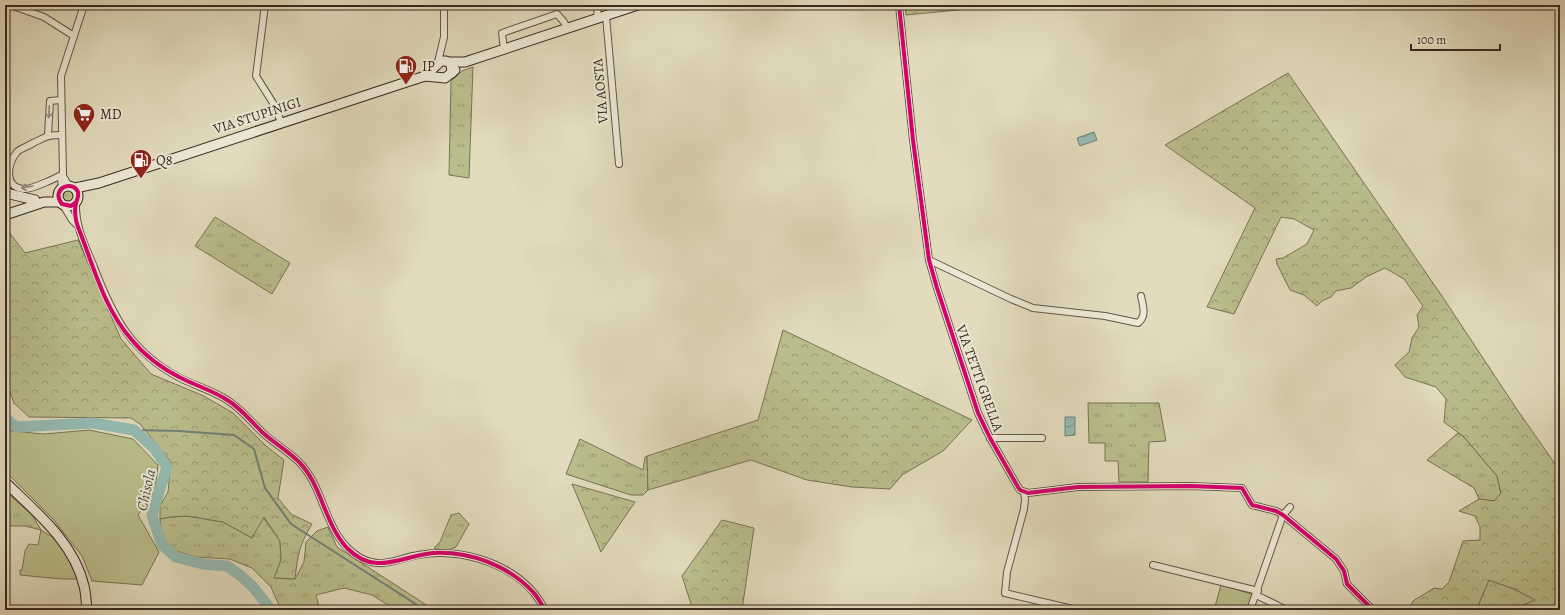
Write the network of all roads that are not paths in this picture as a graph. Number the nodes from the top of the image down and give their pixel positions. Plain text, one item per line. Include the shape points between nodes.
1 (10, 5) edge
2 (84, 5) edge
3 (265, 5) edge
4 (444, 5) edge
5 (598, 5) edge
6 (638, 5) edge
7 (898, 5) edge
8 (601, 17) junction
9 (567, 28) junction
10 (74, 36) junction
11 (504, 49) junction
12 (465, 62) junction
13 (442, 63) junction
14 (452, 73) junction
15 (425, 76) junction
16 (439, 77) junction
17 (61, 100) junction
18 (281, 122) junction
19 (48, 135) junction
20 (62, 135) junction
21 (619, 164) dead end
22 (63, 175) junction
23 (98, 183) junction
24 (66, 188) junction
25 (5, 191) edge
26 (35, 200) junction
27 (77, 201) junction
28 (62, 203) junction
29 (5, 210) edge
30 (5, 215) edge
31 (77, 225) junction
32 (929, 260) junction
33 (1141, 296) dead end
34 (990, 438) junction
35 (1042, 438) dead end
36 (5, 482) edge
37 (1024, 492) junction
38 (1290, 507) dead end
39 (1283, 515) junction
40 (1153, 565) dead end
41 (1257, 593) junction
42 (87, 610) edge
43 (545, 610) edge
44 (1077, 610) edge
45 (1250, 610) edge
46 (1287, 610) edge
47 (1373, 610) edge

1 - 10 street via 44,17
2 - 10 street
3 - 18 street via 256,76 273,103
4 - 13 street
5 - 8 street, VIA AOSTA
6 - 8 street
7 - 32 street, VIA TETTI GRELLA
8 - 9 street
8 - 21 street, VIA AOSTA
9 - 11 street
9 - 11 street via 557,14 502,33
10 - 17 street via 61,76
11 - 12 street
12 - 13 street
12 - 14 street
13 - 14 street via 452,67
13 - 15 street, VIA STUPINIGI
13 - 16 street via 435,73
14 - 16 street via 448,77
15 - 16 street, VIA STUPINIGI
15 - 18 street, VIA STUPINIGI
17 -> 19 street via 50,101
17 - 20 street
18 - 23 street, VIA STUPINIGI
19 - 20 street
22 -> 19 street via 25,189 18,188 10,180 9,169 18,151
20 - 22 street
22 - 24 street
23 - 24 street, VIA STUPINIGI
23 - 27 street, VIA STUPINIGI via 83,193
24 - 26 street, VIA STUPINIGI
24 - 27 street via 78,193
24 - 28 street via 58,198
25 - 26 street
26 - 29 street, VIA STUPINIGI
27 - 28 street via 71,206
27 - 31 street
28 - 30 street via 44,202
28 - 31 street
31 - 43 street via 104,295 118,323 132,341 154,362 237,407 261,431 299,462 309,475 340,539 349,550 372,563 386,564 435,553 474,557 489,562 520,580 534,593
32 - 33 street via 1033,308 1105,316 1138,323 1144,314
32 - 34 street, VIA TETTI GRELLA via 975,406
34 - 35 street
34 - 37 street, VIA TETTI GRELLA via 1018,487
36 - 42 street via 60,537 74,560 84,585
37 - 39 street via 1078,487 1238,488 1244,490 1252,505
37 - 44 street via 1024,509 1007,572 1005,593
38 - 39 street
39 - 41 street
39 - 47 street via 1336,559 1344,571 1347,584
40 - 41 street
41 - 45 street
41 - 46 street

